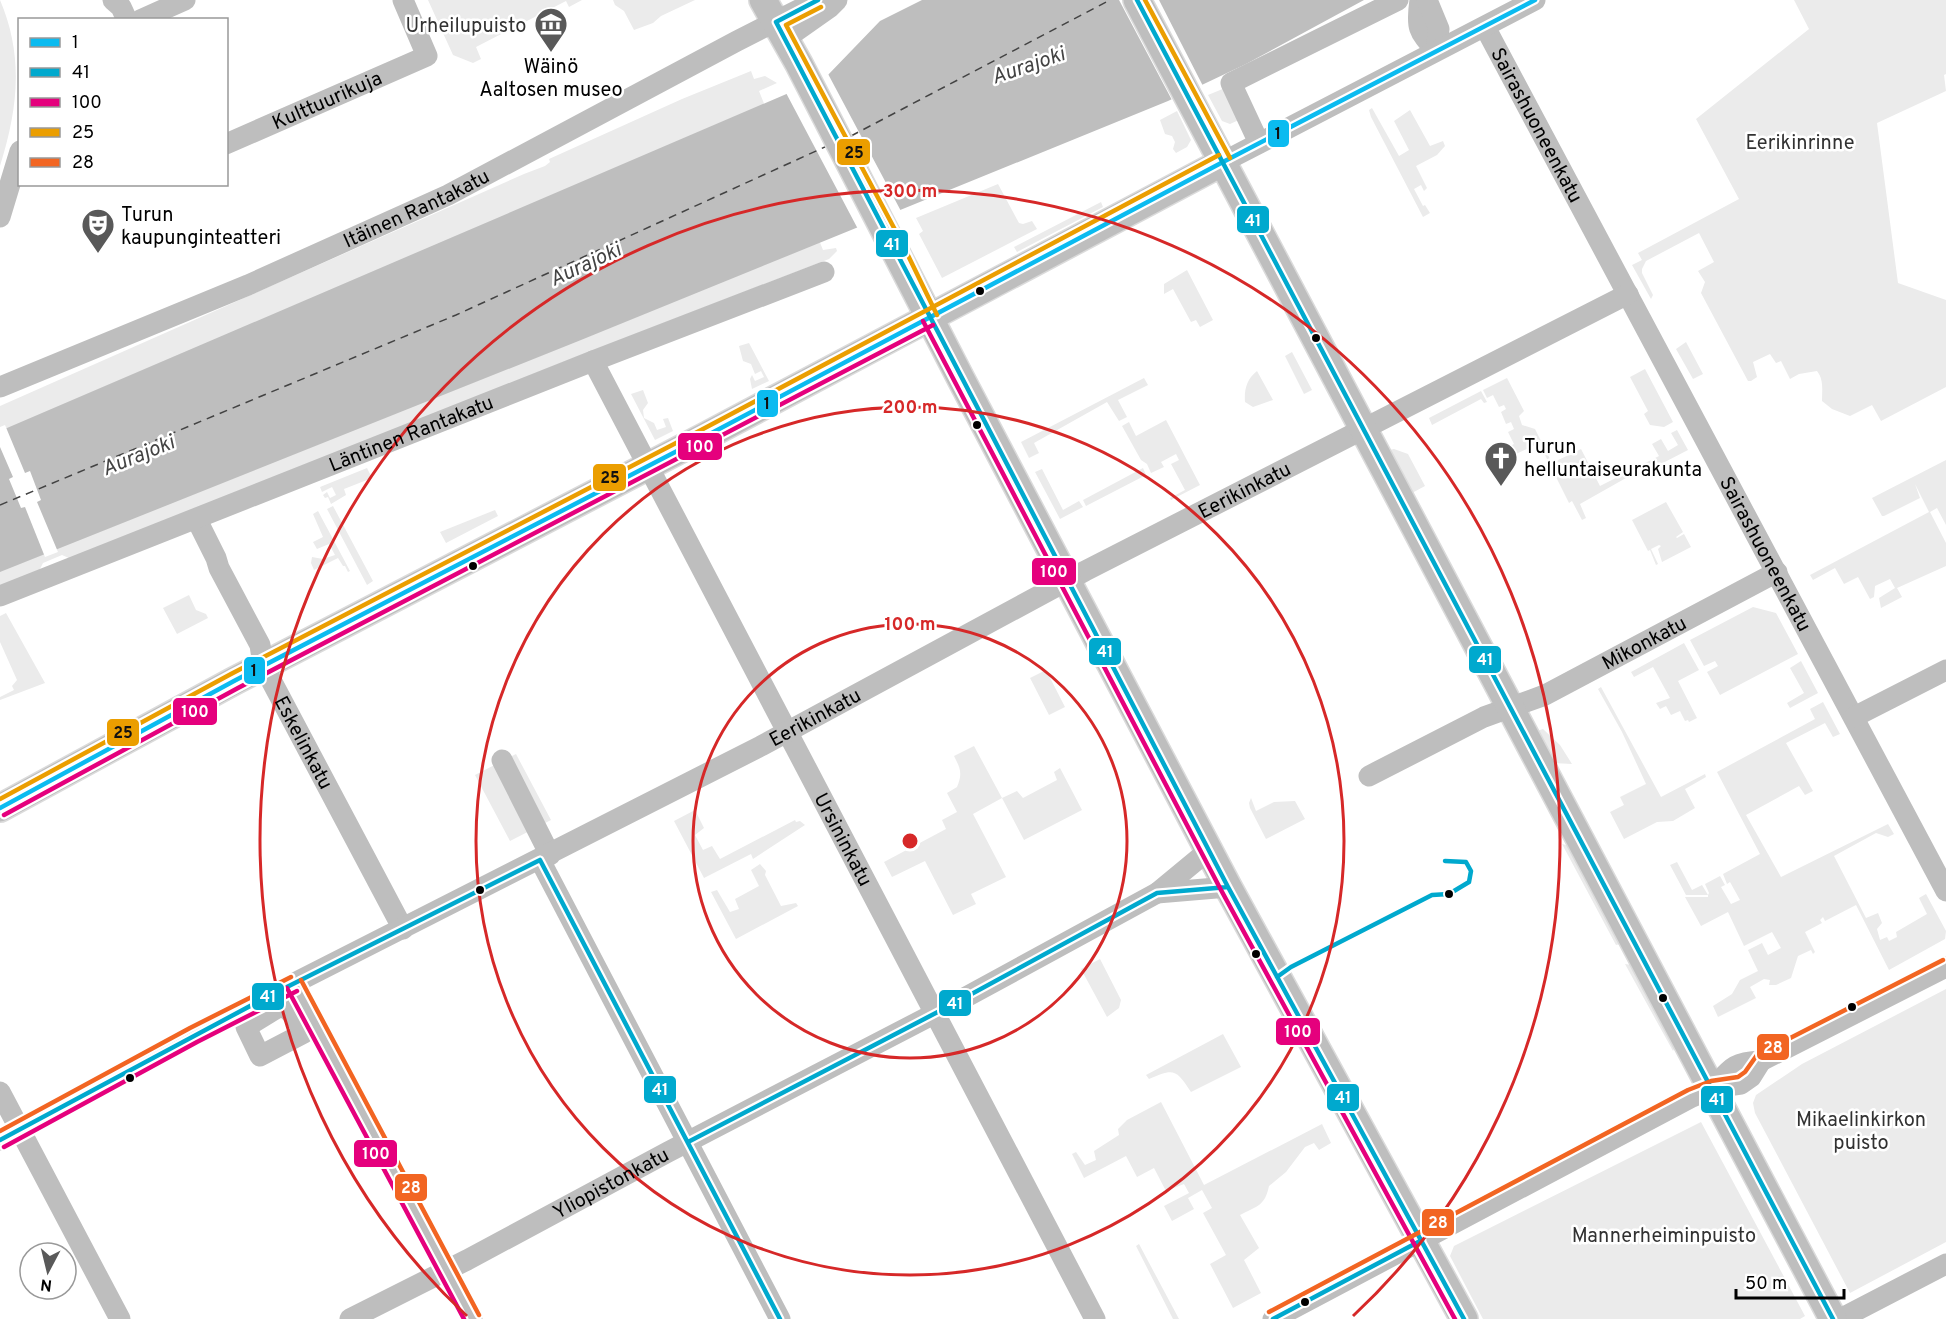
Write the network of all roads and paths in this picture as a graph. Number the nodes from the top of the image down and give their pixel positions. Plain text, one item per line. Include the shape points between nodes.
1 (113, 0) edge
2 (185, 0) edge
3 (403, 0) edge
4 (818, 0) edge
5 (837, 0) edge
6 (1137, 0) edge
7 (1398, 0) edge
8 (1420, 0) edge
9 (1427, 0) edge
10 (1535, 0) edge
11 (126, 18) edge
12 (144, 18) edge
13 (774, 20) edge
14 (1485, 27) junction
15 (1436, 50) junction
16 (228, 143) edge
17 (1259, 143) junction
18 (18, 158) edge
19 (1222, 162) junction
20 (0, 217) edge
21 (824, 272) dead end
22 (1628, 294) junction
23 (930, 318) junction
24 (593, 361) junction
25 (0, 387) edge
26 (1364, 429) junction
27 (647, 466) junction
28 (197, 519) junction
29 (1777, 572) junction
30 (1067, 581) junction
31 (0, 596) edge
32 (263, 665) junction
33 (1946, 670) edge
34 (1510, 708) junction
35 (1854, 717) junction
36 (787, 732) junction
37 (502, 760) dead end
38 (1369, 776) dead end
39 (0, 808) edge
40 (1209, 850) junction
41 (545, 857) junction
42 (1228, 887) junction
43 (1946, 891) edge
44 (1157, 893) junction
45 (403, 929) junction
46 (1946, 967) edge
47 (294, 984) junction
48 (934, 1013) junction
49 (1713, 1088) junction
50 (0, 1092) edge
51 (20, 1130) junction
52 (0, 1140) edge
53 (688, 1142) junction
54 (1422, 1240) junction
55 (1946, 1264) edge
56 (446, 1270) junction
57 (120, 1319) edge
58 (350, 1319) edge
59 (472, 1319) edge
60 (780, 1319) edge
61 (1095, 1319) edge
62 (1273, 1319) edge
63 (1464, 1319) edge
64 (1833, 1319) edge
65 (1840, 1319) edge

1 - 11 street
2 - 12 street
3 - 16 street, Kulttuurikuja via 427,56
4 - 13 street, Itäinen Rantakatu
5 - 13 street, Itäinen Rantakatu via 829,8
6 - 19 main road
7 - 17 street via 1231,82
8 - 15 street via 1420,34
9 - 15 street via 1439,29
10 - 14 street
13 - 23 main road
13 - 25 street, Itäinen Rantakatu via 447,195 248,285
14 - 15 street
14 - 22 street, Sairashuoneenkatu
15 - 17 street
17 - 19 street
18 - 20 street
19 - 23 main road
19 - 26 main road
21 - 24 street, Läntinen Rantakatu
22 - 26 street, Eerikinkatu
22 - 29 street, Sairashuoneenkatu
23 - 27 main road
23 - 30 main road
24 - 27 street, Ursininkatu
24 - 28 street, Läntinen Rantakatu
26 - 30 street, Eerikinkatu
26 - 34 main road
27 - 32 main road
27 - 36 street, Ursininkatu
28 - 31 street, Läntinen Rantakatu
28 - 32 street, Eskelinkatu via 260,645
29 - 34 street, Mikonkatu via 1545,695
29 - 35 street, Sairashuoneenkatu
30 - 36 street, Eerikinkatu
30 - 40 main road
32 - 39 main road
32 - 45 street, Eskelinkatu
33 - 35 street
34 - 38 street, Mikonkatu via 1484,717
34 - 49 main road
35 - 43 street, Sairashuoneenkatu
36 - 41 street, Eerikinkatu
36 - 48 street, Ursininkatu
37 - 41 street
40 - 42 main road
40 - 44 street, Yliopistonkatu
41 - 45 street, Eerikinkatu
41 - 53 street
42 - 44 street, Yliopistonkatu
42 - 54 main road
44 - 48 street, Yliopistonkatu
45 - 47 street, Eerikinkatu
46 - 49 street via 1761,1061 1732,1067
47 - 51 street, Eerikinkatu
47 - 56 street
48 - 53 street, Yliopistonkatu
48 - 61 street, Ursininkatu
49 - 54 street
49 - 64 main road
50 - 51 street
51 - 52 street, Eerikinkatu
51 - 57 street
53 - 56 street, Yliopistonkatu
53 - 60 street
54 - 62 street
54 - 63 main road
55 - 65 street
56 - 58 street, Yliopistonkatu
56 - 59 street

